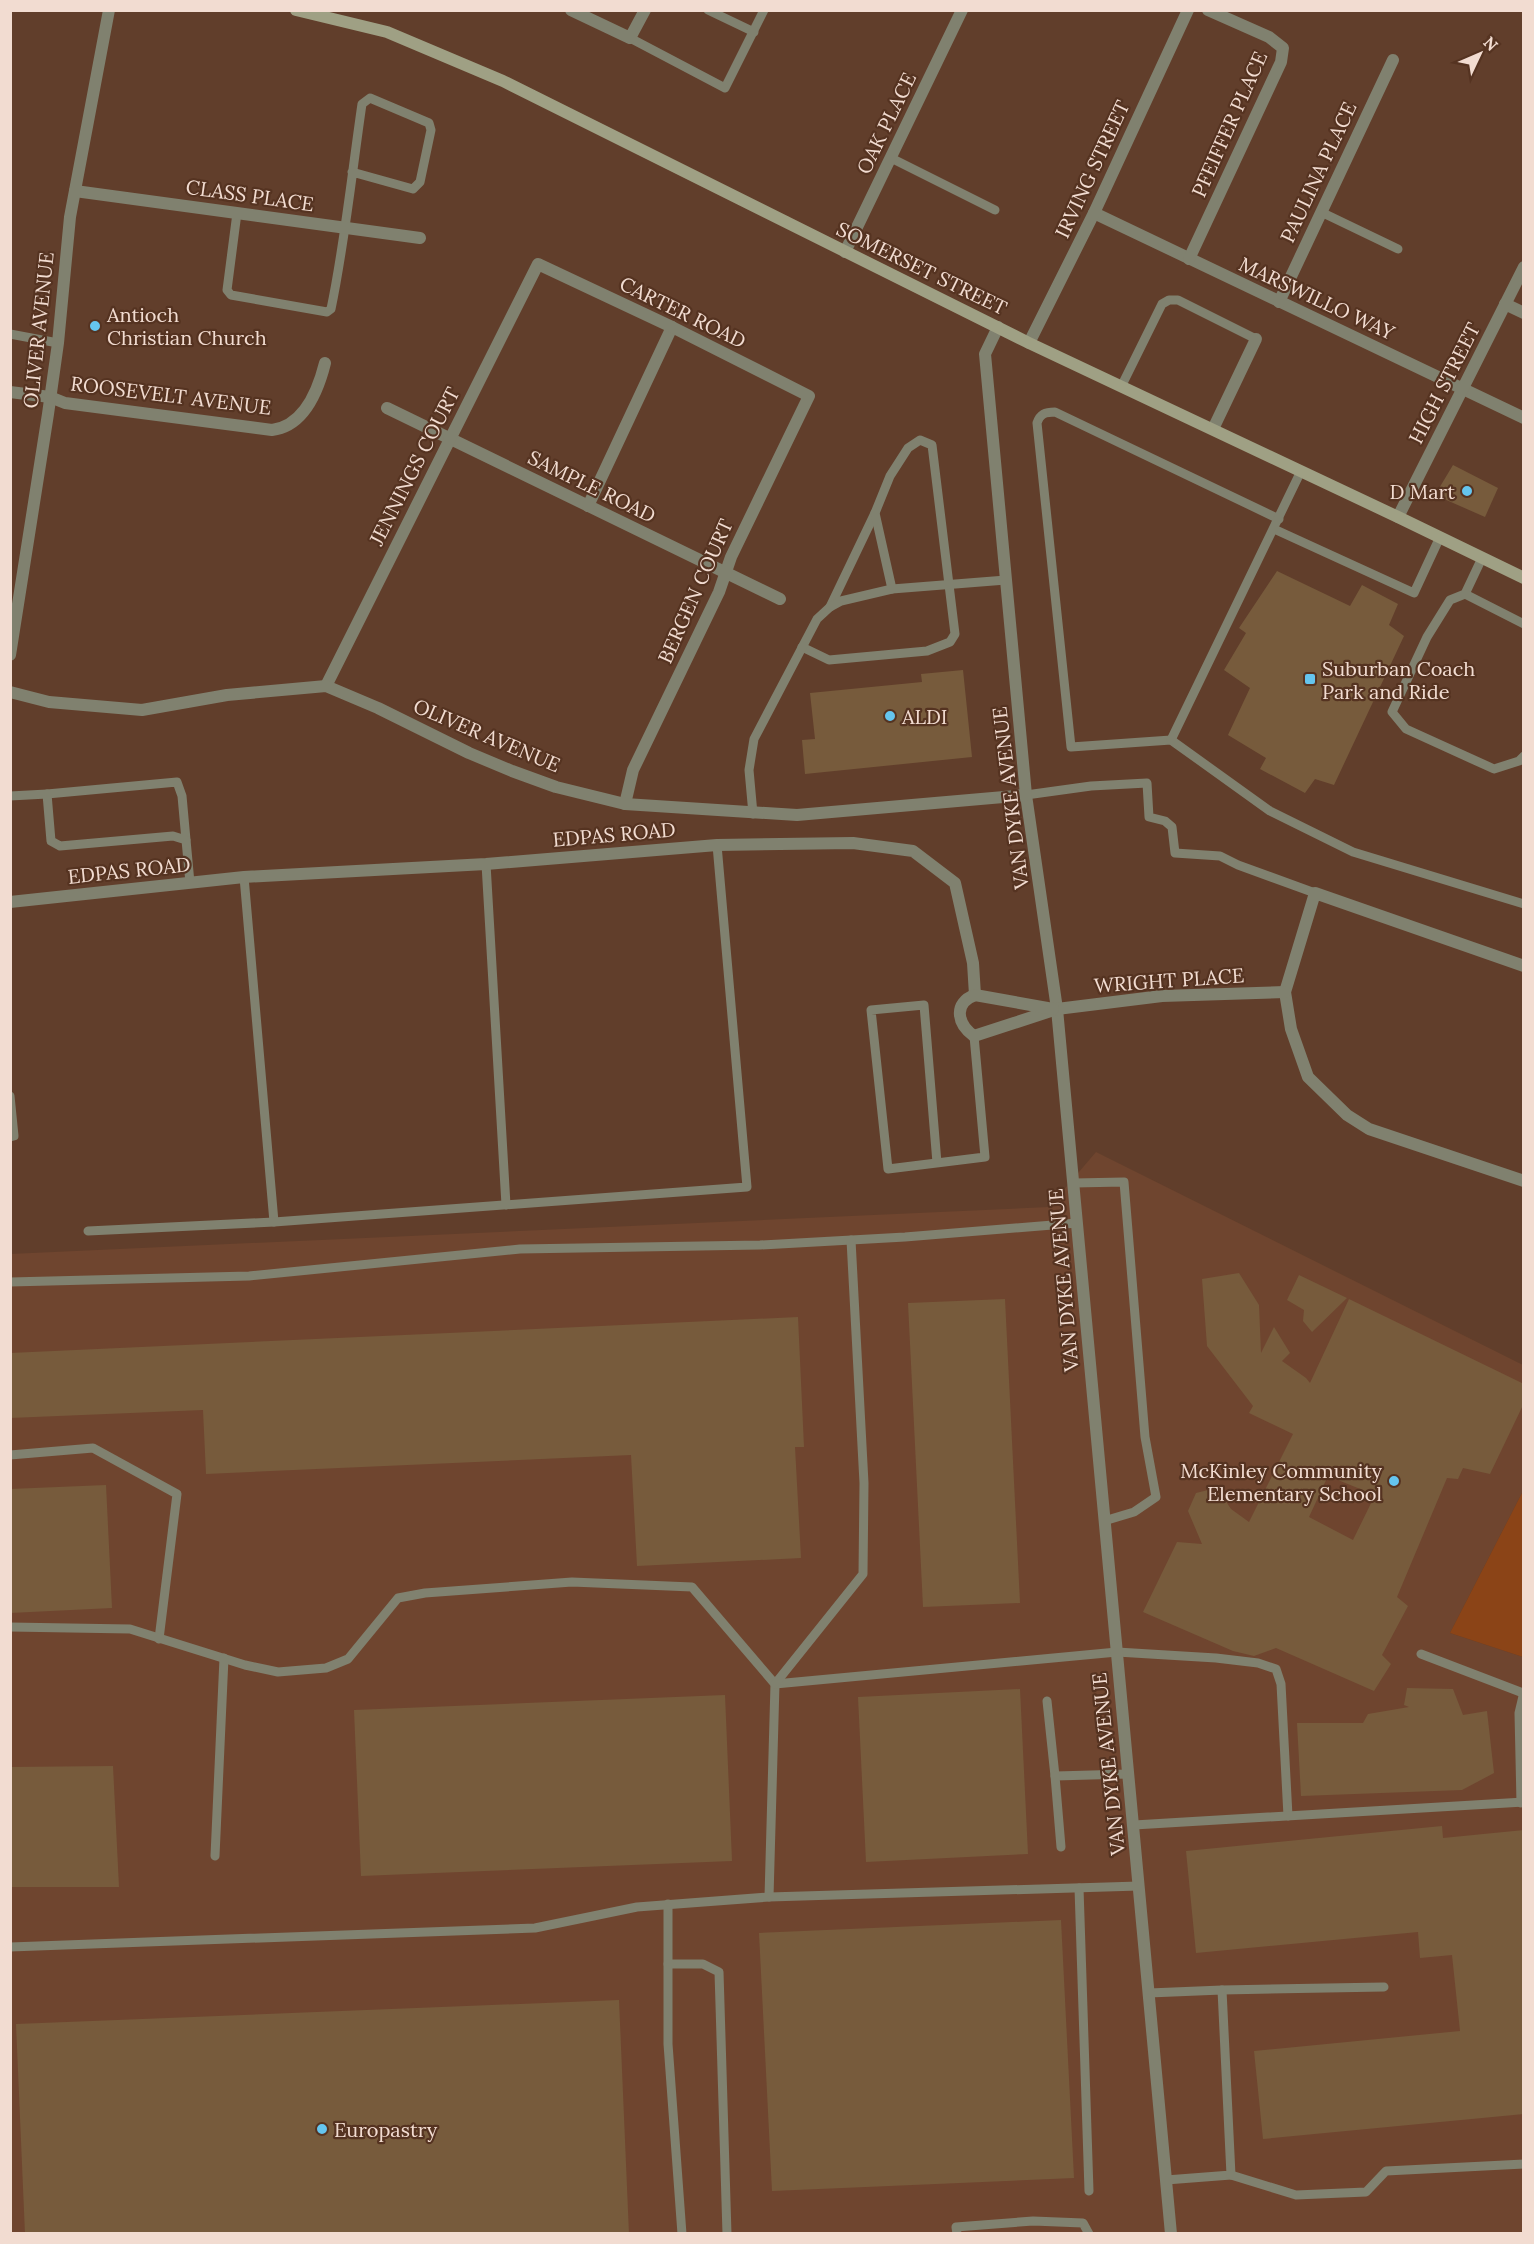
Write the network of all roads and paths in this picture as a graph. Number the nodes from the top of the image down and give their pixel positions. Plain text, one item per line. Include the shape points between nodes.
1 (109, 10) edge
2 (296, 10) edge
3 (571, 10) edge
4 (645, 10) edge
5 (708, 10) edge
6 (764, 10) edge
7 (963, 10) edge
8 (1188, 10) edge
9 (1208, 10) edge
10 (336, 14) edge
11 (754, 32) junction
12 (630, 38) junction
13 (1393, 60) dead end
14 (891, 158) junction
15 (352, 172) junction
16 (75, 191) junction
17 (995, 210) dead end
18 (1321, 212) junction
19 (237, 213) junction
20 (1094, 213) junction
21 (343, 228) junction
22 (420, 238) dead end
23 (1398, 249) dead end
24 (845, 252) junction
25 (1189, 259) junction
26 (538, 264) joint
27 (1524, 267) edge
28 (1279, 302) junction
29 (1505, 304) junction
30 (1524, 313) edge
31 (672, 327) junction
32 (998, 327) junction
33 (10, 334) edge
34 (1256, 339) joint
35 (58, 342) junction
36 (1029, 343) junction
37 (325, 363) dead end
38 (1121, 387) junction
39 (1463, 389) junction
40 (10, 392) edge
41 (809, 396) joint
42 (50, 397) junction
43 (387, 408) dead end
44 (1524, 418) edge
45 (1213, 429) junction
46 (449, 438) junction
47 (1301, 471) junction
48 (588, 506) junction
49 (875, 513) junction
50 (1398, 517) junction
51 (1279, 519) junction
52 (1274, 529) junction
53 (1440, 537) junction
54 (1482, 558) junction
55 (725, 573) junction
56 (1524, 578) edge
57 (1006, 580) junction
58 (949, 586) junction
59 (892, 589) junction
60 (1465, 594) junction
61 (780, 599) dead end
62 (830, 607) junction
63 (1524, 624) edge
64 (802, 647) junction
65 (10, 656) edge
66 (326, 686) junction
67 (10, 692) edge
68 (1171, 740) junction
69 (1524, 756) edge
70 (46, 794) junction
71 (1026, 795) junction
72 (10, 796) edge
73 (625, 804) junction
74 (753, 814) junction
75 (186, 840) junction
76 (717, 845) junction
77 (486, 864) junction
78 (244, 877) junction
79 (190, 883) junction
80 (1315, 893) junction
81 (10, 902) edge
82 (1524, 904) edge
83 (1524, 966) edge
84 (1285, 992) junction
85 (975, 995) junction
86 (1057, 1009) junction
87 (974, 1036) junction
88 (10, 1096) edge
89 (10, 1137) edge
90 (937, 1162) junction
91 (1524, 1180) edge
92 (1074, 1183) junction
93 (506, 1205) junction
94 (274, 1222) junction
95 (1077, 1223) junction
96 (88, 1231) dead end
97 (851, 1240) junction
98 (10, 1282) edge
99 (10, 1455) edge
100 (1104, 1521) junction
101 (10, 1627) edge
102 (159, 1639) junction
103 (1117, 1653) junction
104 (1421, 1654) dead end
105 (224, 1658) junction
106 (775, 1684) junction
107 (1523, 1693) edge
108 (1047, 1701) dead end
109 (1128, 1774) junction
110 (1054, 1776) junction
111 (1522, 1803) edge
112 (1288, 1816) junction
113 (1134, 1825) junction
114 (1060, 1847) dead end
115 (215, 1856) dead end
116 (1140, 1886) junction
117 (1079, 1888) junction
118 (769, 1897) junction
119 (668, 1904) junction
120 (10, 1947) edge
121 (668, 1964) junction
122 (1384, 1987) dead end
123 (1222, 1990) junction
124 (1149, 1993) junction
125 (1524, 2164) edge
126 (1231, 2175) junction
127 (1166, 2180) junction
128 (1089, 2192) dead end
129 (682, 2234) edge
130 (727, 2234) edge
131 (957, 2234) edge
132 (1089, 2234) edge
133 (1171, 2234) edge

1 - 16 street, OLIVER AVENUE
2 - 10 main road, SOMERSET STREET
3 - 12 street
4 - 12 street
5 - 11 lane
6 - 11 lane
7 - 14 street, OAK PLACE
8 - 20 street, IRVING STREET
9 - 25 street, PFEIFFER PLACE via 1283,48 1281,62
10 - 24 main road, SOMERSET STREET via 504,81
11 - 12 lane via 725,88
13 - 18 street, PAULINA PLACE
14 - 17 lane
14 - 24 street, OAK PLACE
15 - 15 lane via 362,104 370,98 429,123 431,130 420,182 413,189
15 - 21 lane
16 - 19 street, CLASS PLACE
16 - 35 street, OLIVER AVENUE
18 - 23 lane
18 - 28 street, PAULINA PLACE
19 - 21 street, CLASS PLACE
19 - 21 lane via 227,290 231,295 327,312 337,278
20 - 25 street, MARSWILLO WAY
20 - 36 street, IRVING STREET
21 - 22 street, CLASS PLACE
24 - 32 main road, SOMERSET STREET
25 - 28 street, MARSWILLO WAY
26 - 31 street, CARTER ROAD
26 - 46 street, JENNINGS COURT
27 - 29 street, HIGH STREET
28 - 39 street, MARSWILLO WAY
29 - 30 street
29 - 39 street, HIGH STREET
31 - 41 street, CARTER ROAD
31 - 48 street
32 - 36 main road, SOMERSET STREET
32 - 57 street, VAN DYKE AVENUE via 985,354
33 - 35 lane
34 - 38 lane via 1178,300 1169,300 1162,304
34 - 45 street
35 - 42 street, OLIVER AVENUE
36 - 38 main road, SOMERSET STREET
37 - 42 street, ROOSEVELT AVENUE via 319,387 310,402 283,429 65,403
38 - 45 main road, SOMERSET STREET
39 - 44 street, MARSWILLO WAY
39 - 50 street, HIGH STREET
40 - 42 street, ROOSEVELT AVENUE
41 - 55 street, BERGEN COURT
42 - 65 street, OLIVER AVENUE
43 - 46 street, SAMPLE ROAD
45 - 47 main road, SOMERSET STREET
46 - 48 street, SAMPLE ROAD
46 - 66 street, JENNINGS COURT
47 - 50 main road, SOMERSET STREET
47 - 51 lane
48 - 55 street, SAMPLE ROAD
49 - 58 lane via 890,476 908,448 920,440 932,445
49 - 59 lane
49 - 62 lane
50 - 53 main road, SOMERSET STREET
51 - 52 lane
51 - 68 lane via 1055,412 1039,417 1071,747
52 - 53 lane via 1414,593
52 - 68 lane
53 - 54 main road, SOMERSET STREET
54 - 56 main road, SOMERSET STREET
54 - 60 lane
55 - 61 street, SAMPLE ROAD
55 - 73 street, BERGEN COURT via 633,770
57 - 58 lane
57 - 71 street, VAN DYKE AVENUE
58 - 59 lane
58 - 64 lane via 955,634 950,642 927,651 829,660
59 - 62 lane
60 - 63 lane
60 - 69 lane via 1450,600 1426,637 1392,712 1406,729 1494,769
62 - 64 lane via 817,619
64 - 74 lane via 754,739 749,770
66 - 67 street, OLIVER AVENUE via 227,695 142,710 50,702
66 - 73 street, OLIVER AVENUE via 512,771 556,787
68 - 82 lane via 1270,811 1353,852
70 - 72 lane
70 - 75 lane via 51,841 60,846 173,836
70 - 75 lane via 177,782 183,796
71 - 74 street, OLIVER AVENUE via 797,815
71 - 80 lane via 1147,783 1149,817 1172,827 1175,853 1220,856
71 - 86 street, VAN DYKE AVENUE
73 - 74 street, OLIVER AVENUE
75 - 79 lane
76 - 77 street, EDPAS ROAD
76 - 85 street, EDPAS ROAD via 853,843 914,851 955,883 973,963
76 - 93 lane via 747,1186
77 - 78 street, EDPAS ROAD
77 - 93 lane
78 - 79 street, EDPAS ROAD
78 - 94 lane
79 - 81 street, EDPAS ROAD
80 - 83 street
80 - 84 street
84 - 86 street, WRIGHT PLACE via 1162,996
84 - 91 street via 1291,1029 1308,1077 1347,1115 1369,1129
85 - 86 street
85 - 87 street via 964,1002 959,1017
86 - 87 street
86 - 92 street, VAN DYKE AVENUE
87 - 90 lane via 985,1157
88 - 89 lane via 14,1136
90 - 90 lane via 888,1169 871,1010 924,1005
92 - 95 street, VAN DYKE AVENUE
92 - 100 lane via 1124,1182 1145,1437 1156,1497 1134,1512
93 - 94 lane
94 - 96 lane
95 - 97 lane
95 - 100 street, VAN DYKE AVENUE
97 - 98 lane via 520,1249 249,1276
97 - 106 lane via 864,1483 862,1574
99 - 102 lane via 93,1448 177,1494
100 - 103 street, VAN DYKE AVENUE
101 - 102 lane via 130,1629
102 - 105 lane
103 - 106 lane
103 - 109 street, VAN DYKE AVENUE
103 - 112 lane via 1216,1658 1258,1663 1276,1670 1281,1684
104 - 107 lane
105 - 106 lane via 278,1672 326,1668 348,1659 398,1598 425,1593 573,1582 692,1587
105 - 115 lane
106 - 118 lane
107 - 111 lane via 1519,1713
108 - 110 lane
109 - 110 lane
109 - 113 street, VAN DYKE AVENUE
110 - 114 lane
111 - 112 lane
112 - 113 lane
113 - 116 street, VAN DYKE AVENUE
116 - 117 lane
116 - 124 street, VAN DYKE AVENUE
117 - 118 lane
117 - 128 lane
118 - 119 lane
119 - 120 lane via 535,1928
119 - 121 lane
121 - 129 lane via 668,2044
121 - 130 lane via 703,1964 719,1972
122 - 123 lane
123 - 124 lane
123 - 126 lane
124 - 127 street, VAN DYKE AVENUE
125 - 126 lane via 1386,2171 1366,2192 1354,2193 1296,2195
126 - 127 lane
127 - 133 street, VAN DYKE AVENUE
131 - 132 lane via 956,2228 1033,2221 1083,2223

